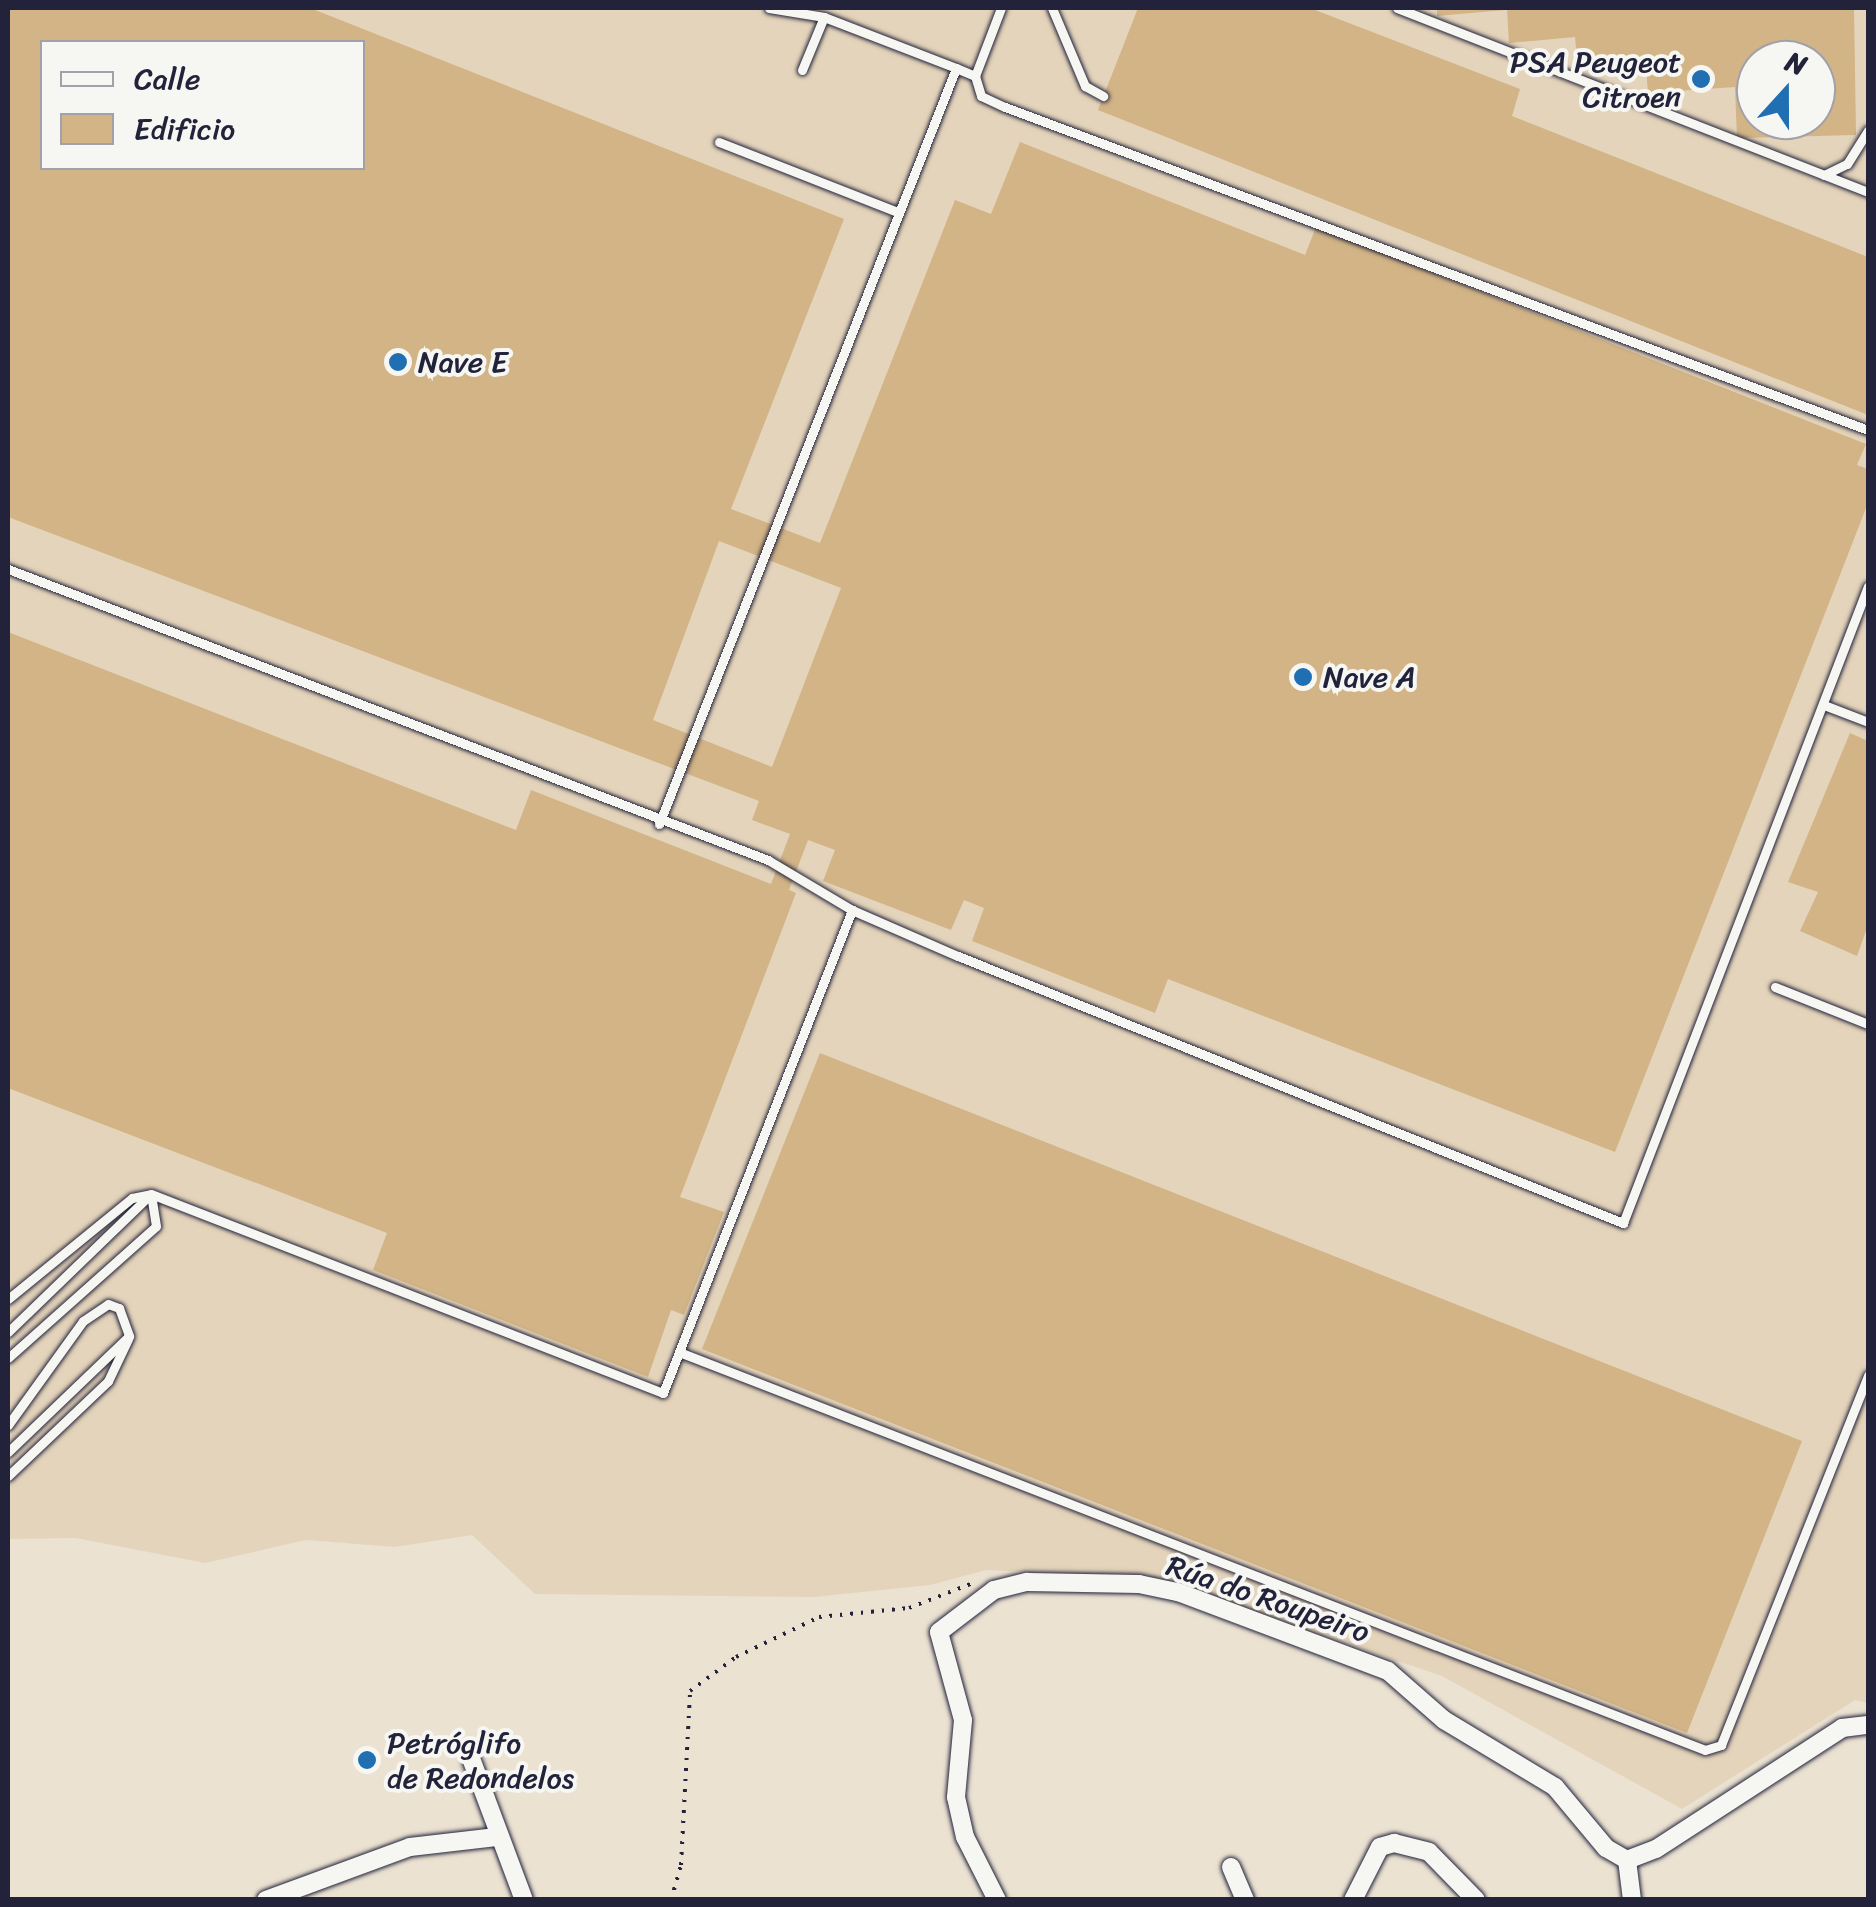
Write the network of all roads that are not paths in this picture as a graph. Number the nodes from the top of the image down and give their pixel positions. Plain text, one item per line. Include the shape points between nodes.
1 (769, 8) edge
2 (1001, 8) edge
3 (1052, 8) edge
4 (1398, 8) edge
5 (824, 17) junction
6 (956, 68) junction
7 (802, 70) dead end
8 (976, 76) junction
9 (1103, 96) dead end
10 (1868, 130) edge
11 (719, 142) dead end
12 (1824, 176) junction
13 (1868, 192) edge
14 (898, 212) junction
15 (1868, 430) edge
16 (8, 568) edge
17 (1868, 586) edge
18 (1824, 705) junction
19 (1868, 722) edge
20 (659, 824) junction
21 (852, 910) junction
22 (1775, 988) dead end
23 (1868, 1024) edge
24 (151, 1194) junction
25 (8, 1299) edge
26 (8, 1332) edge
27 (128, 1336) junction
28 (679, 1352) junction
29 (8, 1358) edge
30 (1868, 1375) edge
31 (8, 1425) edge
32 (8, 1452) edge
33 (8, 1476) edge
34 (1868, 1725) edge
35 (472, 1761) dead end
36 (496, 1838) junction
37 (1627, 1860) junction
38 (1231, 1867) dead end
39 (266, 1900) edge
40 (524, 1900) edge
41 (997, 1900) edge
42 (1244, 1900) edge
43 (1353, 1900) edge
44 (1476, 1900) edge
45 (1632, 1900) edge

1 - 5 lane
2 - 8 lane
3 - 9 lane via 1085,86
4 - 12 lane
5 - 6 lane
5 - 7 lane
6 - 8 lane
6 - 14 lane
8 - 15 lane via 981,96 1005,106
10 - 12 lane via 1847,164
11 - 14 lane
12 - 13 lane
14 - 20 lane
16 - 20 lane
17 - 18 lane
18 - 19 lane
18 - 21 lane via 1623,1223
20 - 21 lane via 768,860
21 - 28 lane
22 - 23 lane
24 - 25 lane via 132,1198
24 - 26 lane
24 - 28 lane via 663,1393
24 - 29 lane via 156,1226
27 - 31 lane via 120,1308 95,1310
27 - 32 lane
27 - 33 lane via 108,1381
28 - 30 lane via 1705,1750 1721,1745
34 - 37 street via 1842,1728 1656,1849
35 - 36 street
36 - 39 street via 410,1847
36 - 40 street
37 - 41 street, Rúa do Roupeiro via 1606,1848 1555,1787 1444,1720 1388,1671 1178,1592 1138,1584 1027,1582 994,1590 940,1632 963,1720 956,1796 965,1837
37 - 45 street
38 - 42 street
43 - 44 street via 1380,1847 1394,1843 1429,1852

